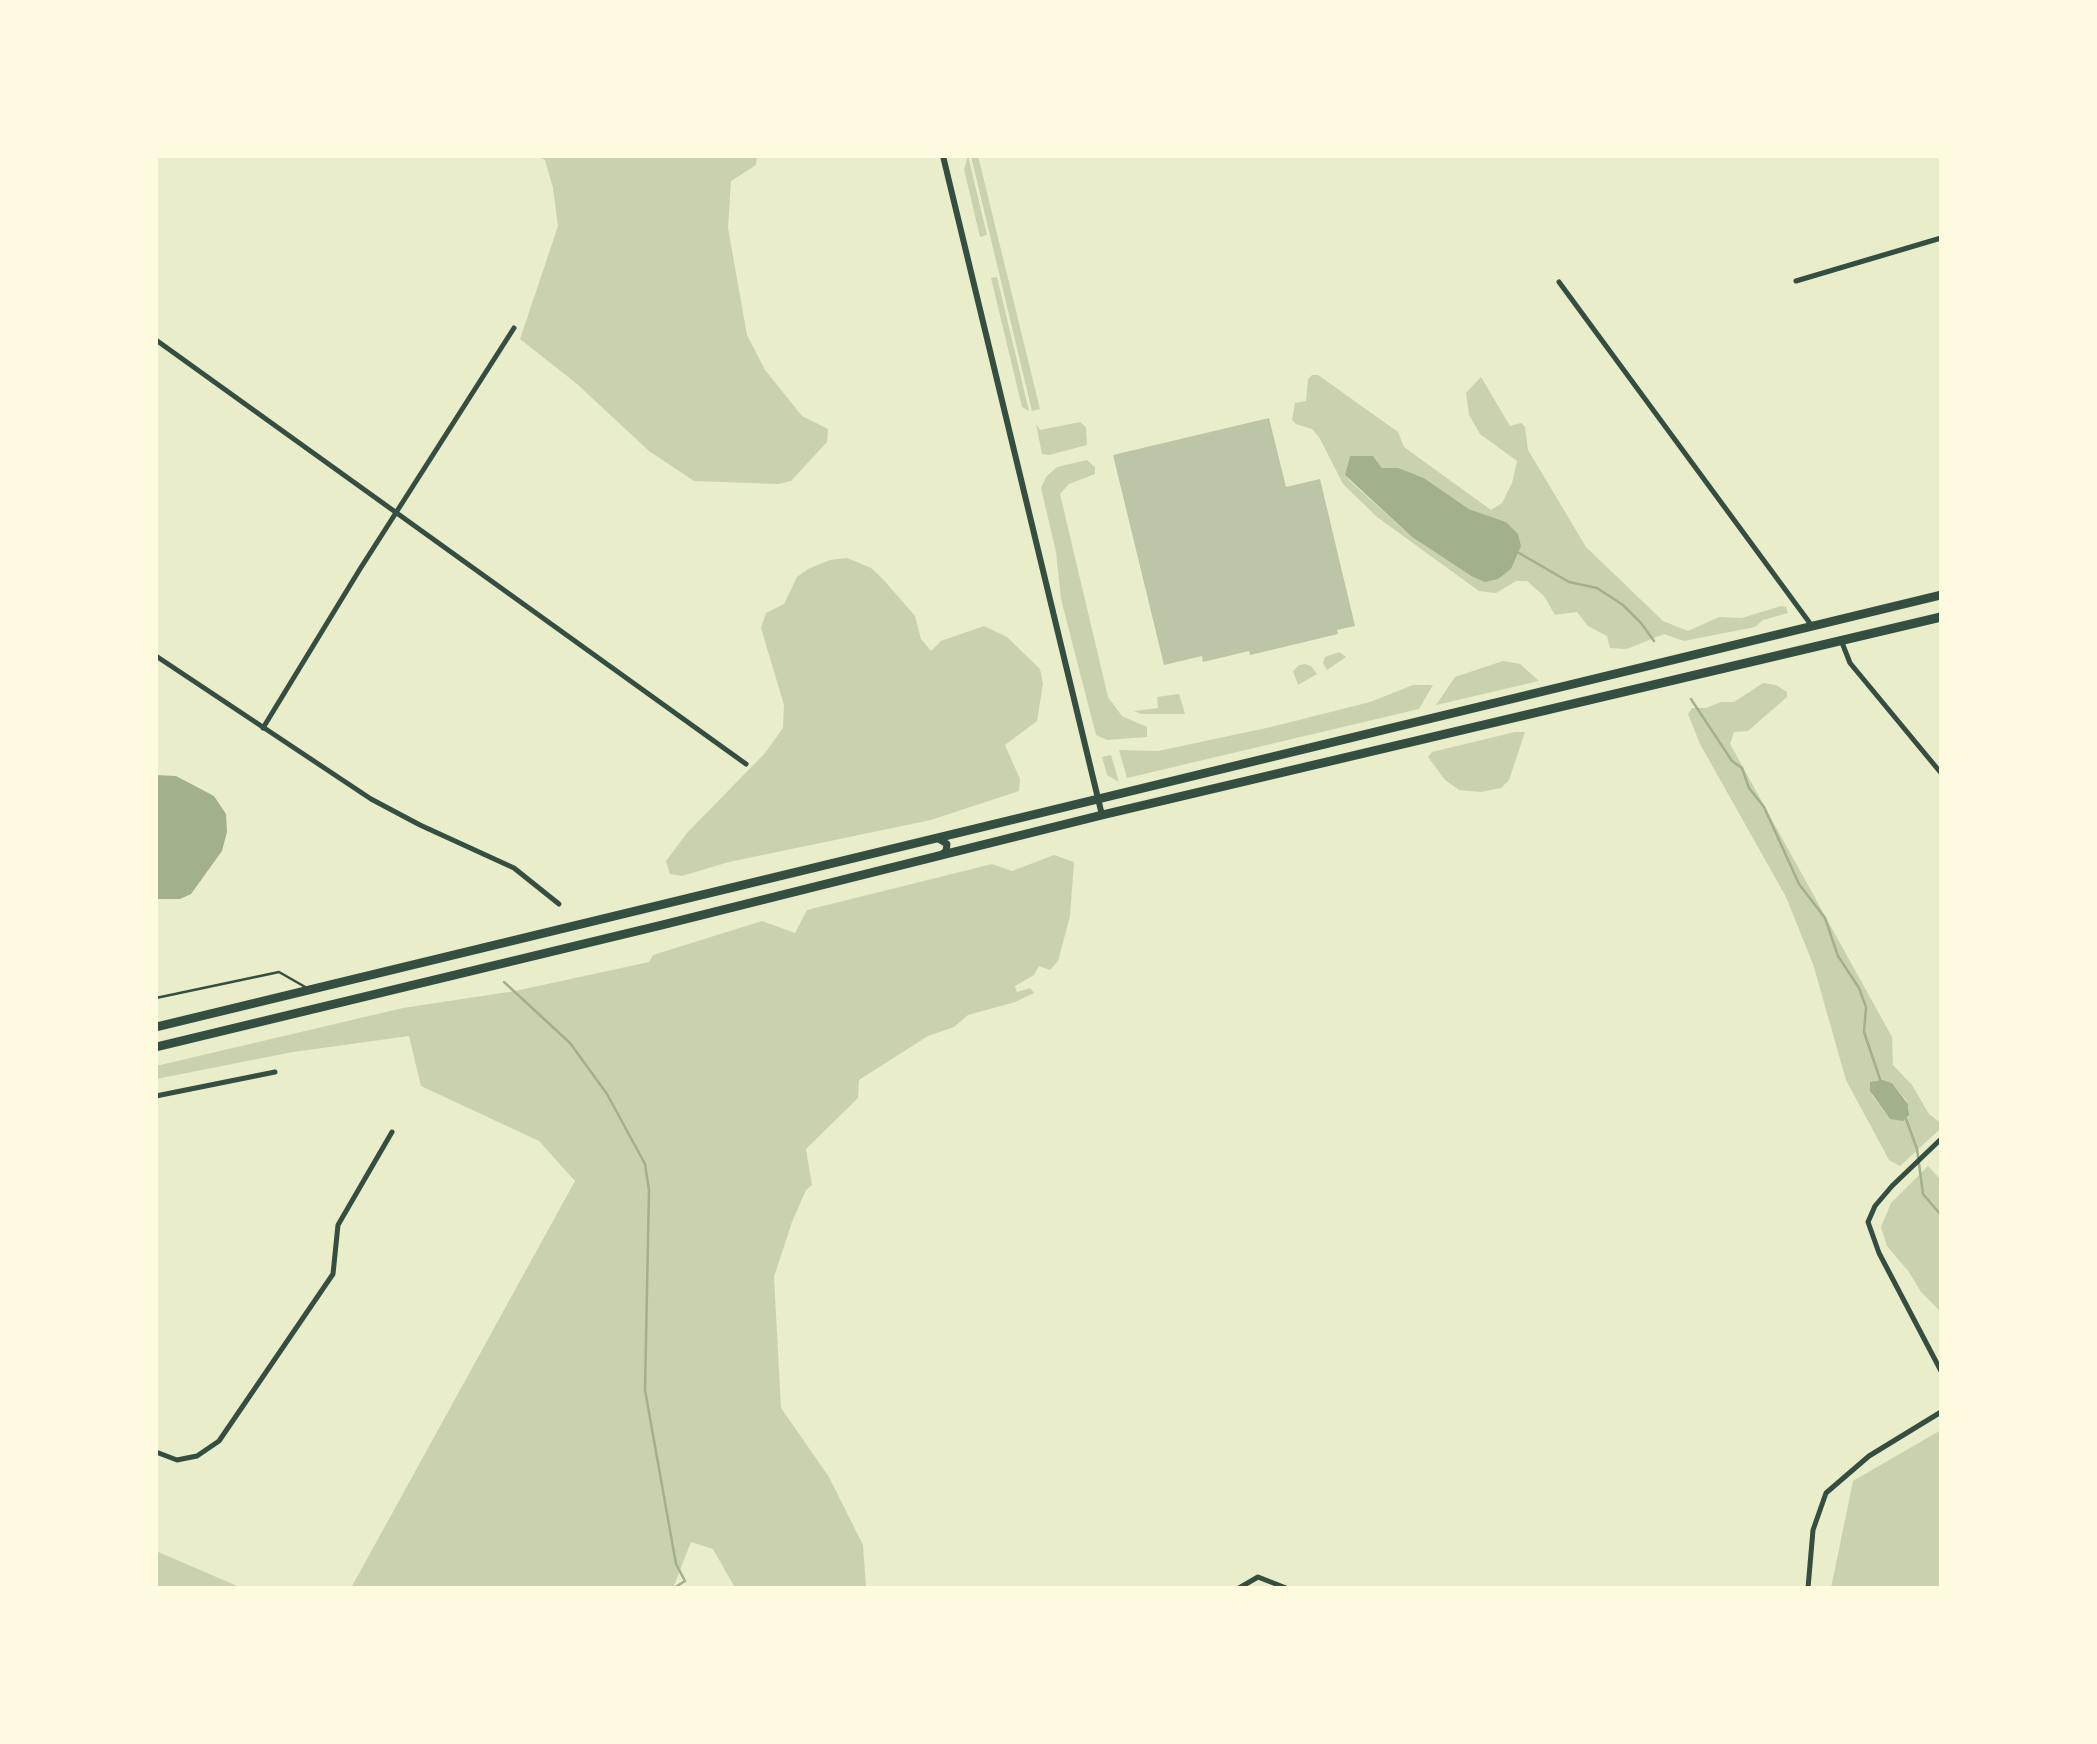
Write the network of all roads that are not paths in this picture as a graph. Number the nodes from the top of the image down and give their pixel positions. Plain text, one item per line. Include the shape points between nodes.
1 (943, 156) edge
2 (1941, 238) edge
3 (1796, 281) dead end
4 (1559, 282) dead end
5 (514, 328) dead end
6 (156, 340) edge
7 (396, 514) junction
8 (1941, 595) edge
9 (1941, 617) edge
10 (1812, 626) junction
11 (1841, 640) junction
12 (156, 656) edge
13 (263, 728) junction
14 (746, 764) dead end
15 (1941, 772) edge
16 (1099, 797) junction
17 (1102, 815) junction
18 (936, 838) junction
19 (940, 855) junction
20 (559, 904) dead end
21 (309, 989) junction
22 (156, 998) edge
23 (156, 1027) edge
24 (156, 1047) edge
25 (275, 1072) dead end
26 (156, 1096) edge
27 (392, 1132) dead end
28 (1941, 1139) edge
29 (1941, 1371) edge
30 (1941, 1412) edge
31 (156, 1452) edge
32 (1239, 1588) edge
33 (1286, 1588) edge
34 (1808, 1588) edge

1 - 16 street
2 - 3 street
4 - 10 street
5 - 7 street
6 - 7 street
7 - 13 street
7 - 14 street
8 - 10 highway
9 - 11 highway
10 - 16 highway
11 - 15 street via 1850,663
11 - 17 highway
12 - 13 street
13 - 20 street via 394,812 514,868
16 - 17 street
16 - 18 highway
17 - 19 highway
18 - 19 main road via 947,844
18 - 21 highway
19 - 24 highway
21 - 22 lane via 279,972
21 - 23 highway
25 - 26 street
27 - 31 street via 338,1225 333,1274 219,1441 197,1456 177,1460
28 - 29 street via 1892,1186 1868,1222
30 - 34 street via 1868,1456 1826,1493 1813,1530
32 - 33 street via 1258,1577

